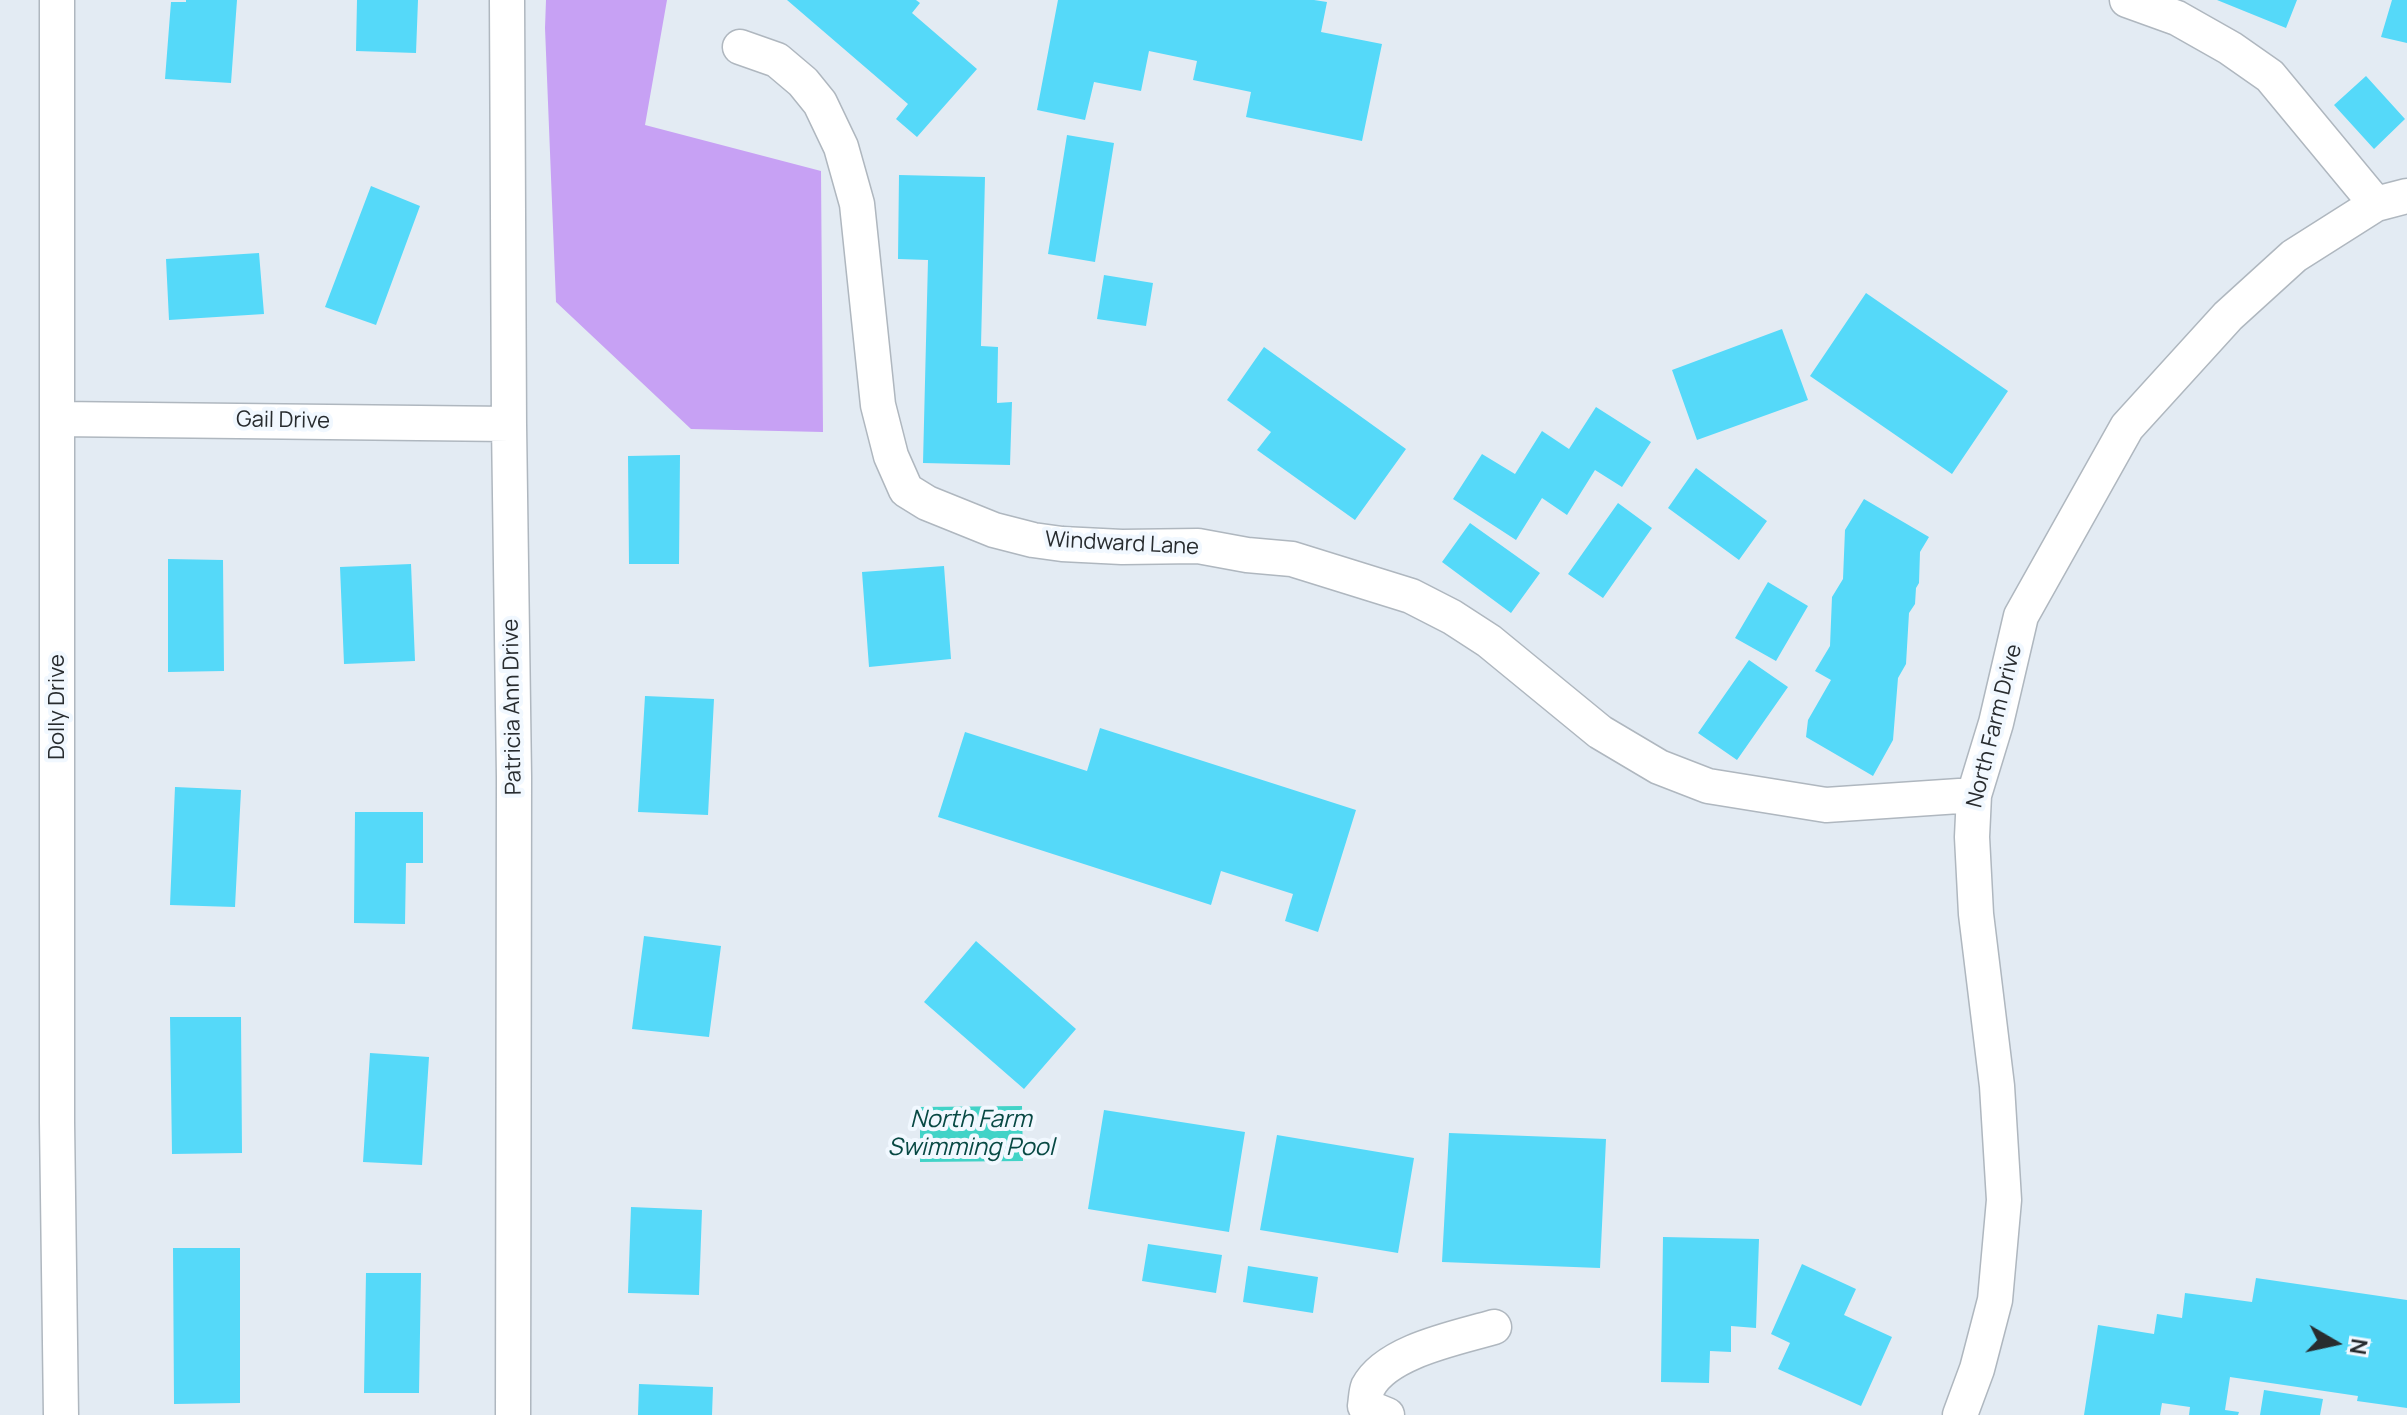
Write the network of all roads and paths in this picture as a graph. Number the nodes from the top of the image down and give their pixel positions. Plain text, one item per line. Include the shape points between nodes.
1 (57, 0) edge
2 (507, 0) edge
3 (2127, 0) edge
4 (740, 47) dead end
5 (2391, 200) edge
6 (58, 419) junction
7 (509, 424) junction
8 (1974, 795) junction
9 (1494, 1327) dead end
10 (1377, 1407) edge
11 (61, 1415) edge
12 (513, 1415) edge
13 (1960, 1415) edge

1 - 6 street, Dolly Drive
2 - 7 street, Patricia Ann Drive
3 - 5 street via 2177,18 2270,76
4 - 8 street, Windward Lane via 777,60 803,82 820,103 841,147 857,204 878,405 898,474 916,497 994,530 1033,540 1198,546 1292,559 1411,596 1489,641 1600,732 1659,767 1708,786 1826,805
5 - 8 street, North Farm Drive via 2294,256 2228,316 2127,427 2021,616
6 - 7 street, Gail Drive
6 - 11 street, Dolly Drive
7 - 12 street, Patricia Ann Drive
8 - 13 street, North Farm Drive via 1976,914 1997,1086 2004,1200 1995,1300
9 - 10 street via 1428,1346 1388,1365 1367,1388

